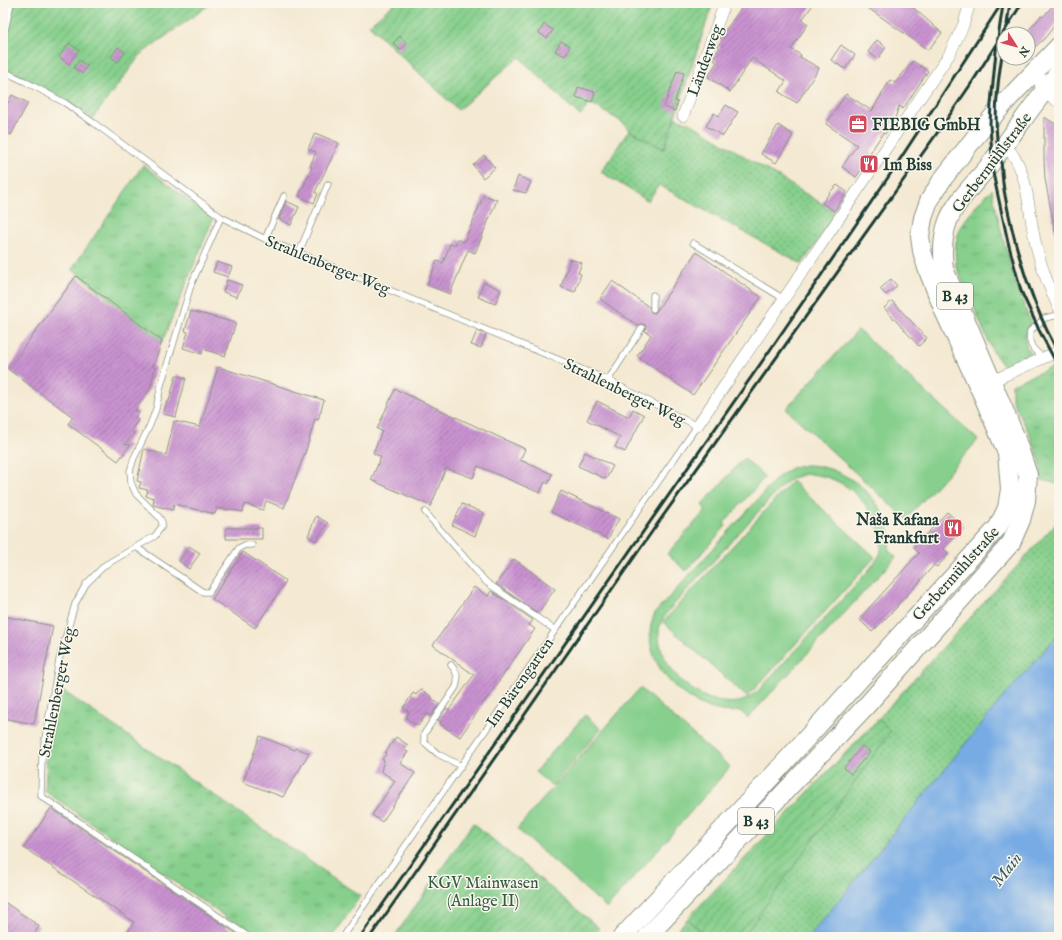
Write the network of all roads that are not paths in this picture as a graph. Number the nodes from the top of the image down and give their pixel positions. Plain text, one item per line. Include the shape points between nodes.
1 (11, 3) edge
2 (725, 3) edge
3 (970, 3) edge
4 (3, 39) edge
5 (1059, 46) edge
6 (1040, 67) junction
7 (3, 71) edge
8 (1059, 72) edge
9 (1043, 92) junction
10 (1059, 102) edge
11 (683, 116) dead end
12 (1004, 145) junction
13 (942, 180) junction
14 (328, 184) dead end
15 (284, 196) dead end
16 (952, 211) junction
17 (220, 217) junction
18 (265, 239) junction
19 (693, 243) dead end
20 (299, 252) junction
21 (653, 295) dead end
22 (784, 299) junction
23 (1059, 308) edge
24 (652, 309) dead end
25 (1059, 315) edge
26 (642, 328) dead end
27 (1059, 351) edge
28 (1044, 358) junction
29 (608, 380) junction
30 (987, 389) junction
31 (697, 426) junction
32 (425, 512) dead end
33 (252, 545) dead end
34 (136, 547) junction
35 (556, 630) junction
36 (451, 665) dead end
37 (461, 766) junction
38 (249, 937) edge
39 (342, 937) edge
40 (622, 937) edge
41 (647, 937) edge

1 - 4 lane
2 - 11 street, Länderweg
3 - 22 street, Strahlenberger Weg via 963,26 948,55
5 - 6 main road, Gerbermühlstraße / B 43
6 - 9 street via 1040,84
6 - 13 main road, Gerbermühlstraße / B 43 via 976,136
7 - 17 lane, Strahlenberger Weg via 65,103
8 - 9 main road, Gerbermühlstraße / B 43
9 - 10 street
9 - 12 main road, Gerbermühlstraße / B 43
12 - 16 main road, Gerbermühlstraße / B 43
12 - 23 street via 1012,152 1022,171 1034,238
13 - 16 main road via 938,200 945,212
13 - 30 main road, Gerbermühlstraße / B 43 via 923,218 920,236 922,251 944,311
14 - 20 lane
15 - 18 lane
16 - 30 main road, Gerbermühlstraße / B 43 via 943,236 944,269
17 - 18 lane, Strahlenberger Weg
17 - 34 lane, Strahlenberger Weg via 191,285 156,409 130,471 131,483 136,494 162,522 161,530 155,536
18 - 20 lane, Strahlenberger Weg
19 - 22 lane
20 - 29 lane, Strahlenberger Weg
21 - 24 lane
22 - 31 street, Strahlenberger Weg
25 - 28 lane via 1045,318 1030,331 1033,349
26 - 29 lane
27 - 28 street
28 - 30 street
29 - 31 lane, Strahlenberger Weg
30 - 40 main road, Gerbermühlstraße / B 43 via 1007,453 1009,470 1007,508 998,527
30 - 41 main road, Gerbermühlstraße / B 43 via 1015,436 1028,475 1026,501 1011,544 866,706
31 - 35 lane, Im Bärengarten
32 - 35 lane via 486,582
33 - 34 lane via 239,548 209,592 203,592
34 - 38 lane, Strahlenberger Weg via 105,565 86,584 75,604 59,660 42,755 41,796
35 - 37 lane, Im Bärengarten
36 - 37 lane via 457,675 456,687 424,734 424,742 438,754
37 - 39 lane, Im Bärengarten

